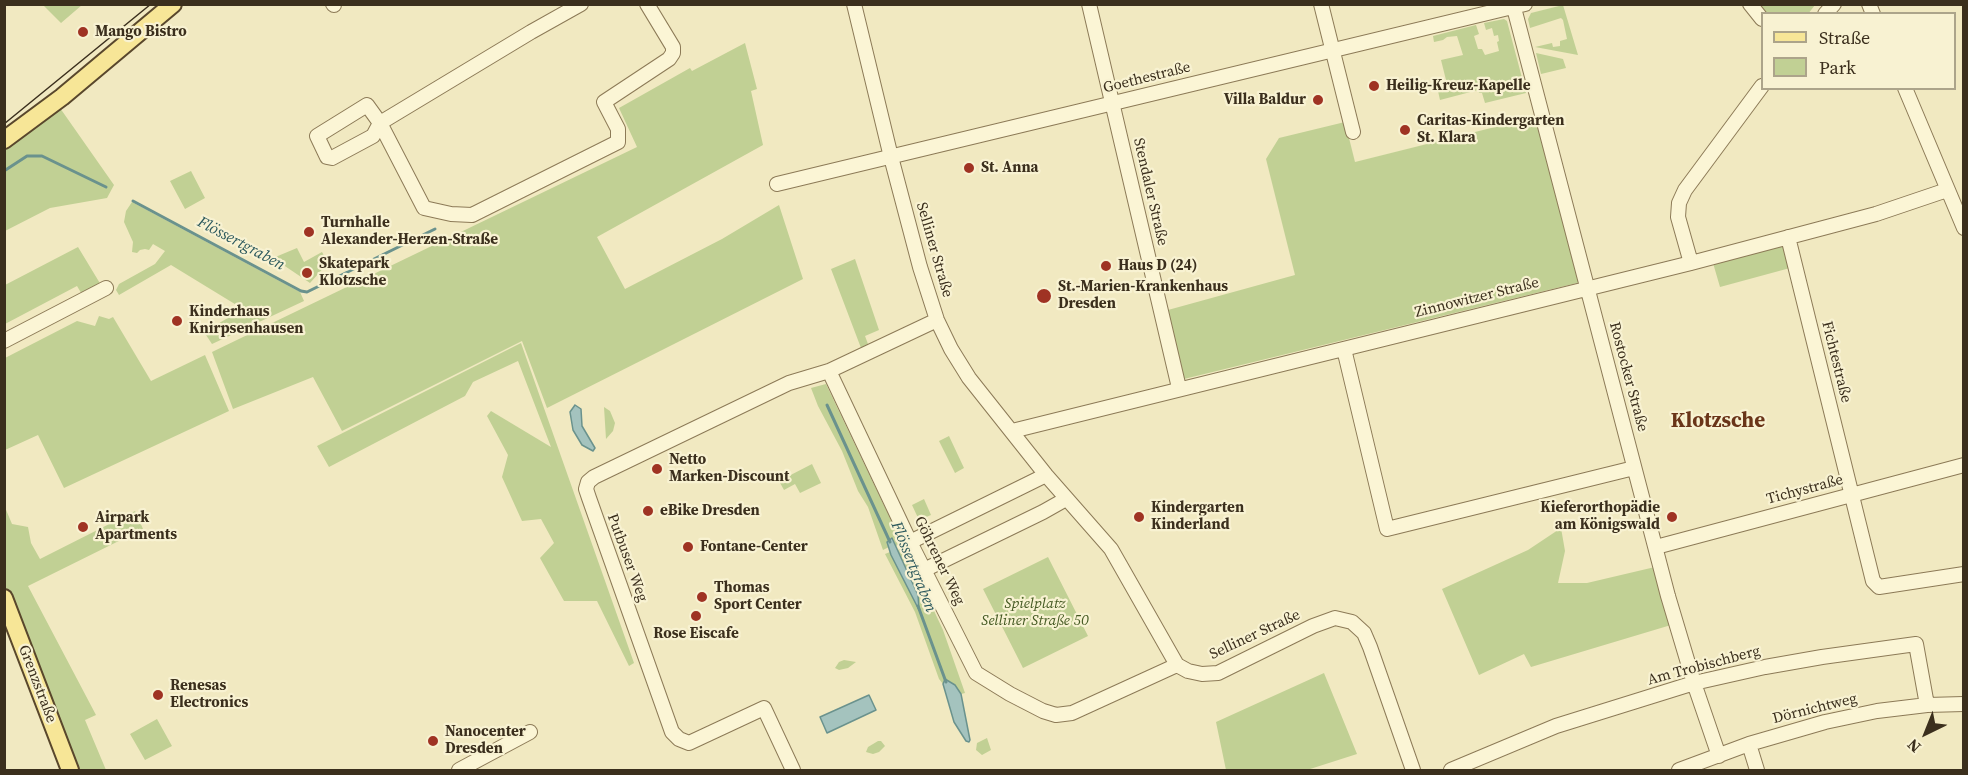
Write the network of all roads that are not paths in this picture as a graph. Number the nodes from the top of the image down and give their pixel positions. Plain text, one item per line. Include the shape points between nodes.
1 (581, 4) edge
2 (647, 4) edge
3 (854, 4) edge
4 (1089, 4) edge
5 (1321, 4) edge
6 (1750, 4) edge
7 (1517, 5) edge
8 (162, 8) edge
9 (1761, 18) edge
10 (1332, 50) junction
11 (1761, 87) edge
12 (1906, 90) edge
13 (1112, 104) junction
14 (380, 123) junction
15 (1353, 132) dead end
16 (4, 140) edge
17 (891, 157) junction
18 (777, 184) dead end
19 (1947, 190) junction
20 (1959, 205) edge
21 (1964, 228) edge
22 (1788, 237) junction
23 (1691, 263) junction
24 (1587, 287) junction
25 (106, 288) dead end
26 (937, 320) junction
27 (4, 341) edge
28 (1344, 349) junction
29 (829, 371) junction
30 (1179, 388) junction
31 (1012, 431) junction
32 (1964, 465) edge
33 (1634, 468) junction
34 (1046, 475) junction
35 (1852, 495) junction
36 (1066, 499) junction
37 (910, 542) junction
38 (1656, 547) junction
39 (924, 570) junction
40 (1964, 574) edge
41 (4, 598) edge
42 (1177, 665) junction
43 (1694, 683) junction
44 (1964, 704) edge
45 (1927, 705) junction
46 (530, 732) dead end
47 (1749, 744) junction
48 (1719, 756) junction
49 (70, 771) edge
50 (459, 771) edge
51 (793, 771) edge
52 (1413, 771) edge
53 (1451, 771) edge
54 (1679, 771) edge
55 (1757, 771) edge

1 - 14 street
2 - 14 street via 673,46 673,53 604,102 618,129 618,142 472,215 424,208
3 - 17 street, Selliner Straße
4 - 13 street, Stendaler Straße
5 - 10 street
6 - 9 street
7 - 10 street, Goethestraße
7 - 24 street, Rostocker Straße
8 - 16 main road via 62,97
10 - 13 street, Goethestraße
10 - 15 street
11 - 23 street via 1679,202 1678,218
12 - 19 street
13 - 17 street, Goethestraße
13 - 30 street, Stendaler Straße
14 - 14 street via 368,105 317,136 327,157 332,158 373,136
17 - 18 street, Goethestraße
17 - 26 street, Selliner Straße
19 - 20 street
19 - 22 street, Zinnowitzer Straße
20 - 21 street
22 - 23 street, Zinnowitzer Straße
22 - 35 street, Fichtestraße
23 - 24 street, Zinnowitzer Straße
24 - 28 street, Zinnowitzer Straße
24 - 33 street, Rostocker Straße
25 - 27 street
26 - 29 street
26 - 31 street, Selliner Straße via 969,378
28 - 30 street, Zinnowitzer Straße
28 - 33 street via 1387,529
29 - 37 street, Göhrener Weg
29 - 51 street, Putbuser Weg via 789,383 670,440 594,477 586,489 672,732 689,743 764,708
30 - 31 street, Zinnowitzer Straße
31 - 34 street, Selliner Straße
32 - 35 street, Tichystraße
33 - 38 street, Rostocker Straße
34 - 36 street, Selliner Straße
34 - 37 street
35 - 38 street, Tichystraße
35 - 40 street, Fichtestraße via 1873,581 1880,587
36 - 39 street
36 - 42 street, Selliner Straße via 1116,556
37 - 39 street, Göhrener Weg
38 - 43 street, Rostocker Straße
39 - 42 street, Göhrener Weg via 976,673 1056,716 1072,713
41 - 49 main road, Grenzstraße
42 - 52 street, Selliner Straße via 1202,674 1218,673 1313,626 1335,618 1352,622 1364,633 1370,647
43 - 45 street, Am Trobischberg via 1810,659 1916,644
43 - 48 street, Rostocker Straße
43 - 53 street, Am Trobischberg via 1557,726
44 - 45 street, Dörnichtweg
45 - 47 street, Dörnichtweg via 1825,722
46 - 50 street
47 - 48 street, Dörnichtweg
47 - 55 street
48 - 54 street, Dörnichtweg

